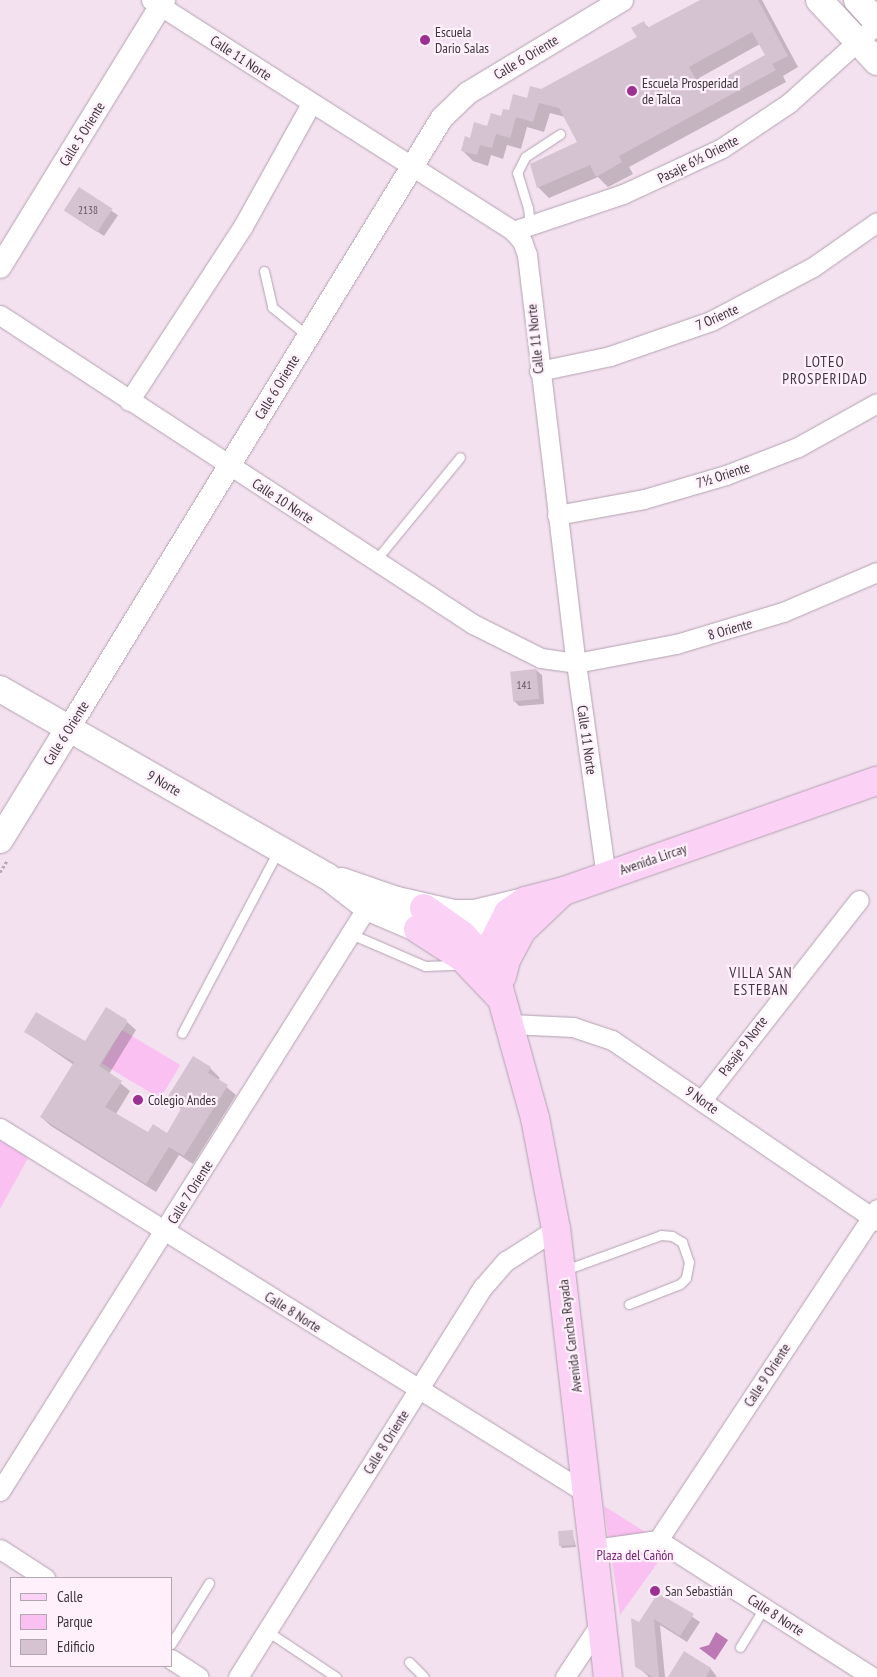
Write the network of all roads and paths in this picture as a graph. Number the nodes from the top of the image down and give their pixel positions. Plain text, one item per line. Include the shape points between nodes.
1 (622, 0) edge
2 (819, 0) edge
3 (857, 0) edge
4 (159, 2) edge
5 (877, 23) edge
6 (858, 42) junction
7 (877, 62) edge
8 (311, 104) junction
9 (560, 134) dead end
10 (410, 168) junction
11 (877, 222) edge
12 (521, 228) junction
13 (0, 267) edge
14 (264, 271) dead end
15 (0, 315) edge
16 (308, 336) junction
17 (538, 371) junction
18 (129, 400) junction
19 (877, 403) edge
20 (460, 456) dead end
21 (230, 466) junction
22 (557, 515) junction
23 (375, 560) junction
24 (877, 572) edge
25 (576, 663) junction
26 (0, 689) edge
27 (69, 728) junction
28 (877, 781) edge
29 (0, 840) edge
30 (279, 849) junction
31 (606, 876) junction
32 (564, 891) joint
33 (372, 899) junction
34 (859, 900) dead end
35 (531, 907) junction
36 (421, 919) junction
37 (499, 926) junction
38 (351, 934) junction
39 (462, 947) junction
40 (494, 973) junction
41 (506, 1012) junction
42 (182, 1034) dead end
43 (702, 1100) junction
44 (0, 1128) edge
45 (875, 1216) edge
46 (556, 1229) junction
47 (164, 1232) junction
48 (562, 1271) junction
49 (629, 1304) dead end
50 (419, 1389) junction
51 (0, 1491) edge
52 (588, 1494) junction
53 (658, 1540) junction
54 (0, 1549) edge
55 (594, 1549) junction
56 (44, 1577) edge
57 (209, 1583) dead end
58 (764, 1608) junction
59 (602, 1621) junction
60 (267, 1631) junction
61 (172, 1642) edge
62 (740, 1646) dead end
63 (172, 1661) edge
64 (409, 1662) dead end
65 (198, 1677) edge
66 (238, 1677) edge
67 (336, 1677) edge
68 (424, 1677) edge
69 (565, 1677) edge
70 (608, 1677) edge
71 (872, 1677) edge

1 - 10 street, Calle 6 Oriente via 468,93 442,118
2 - 6 main road
3 - 5 main road
4 - 8 street, Calle 11 Norte
4 - 13 street, Calle 5 Oriente
5 - 6 street, Pasaje 6½ Oriente
6 - 7 main road
6 - 12 street, Pasaje 6½ Oriente via 789,103 722,148 654,182
8 - 10 street, Calle 11 Norte
8 - 18 street via 243,226
9 - 12 lane via 525,157 517,173 528,208
10 - 12 street, Calle 11 Norte
10 - 16 street, Calle 6 Oriente
11 - 17 street, 7 Oriente via 813,267 711,321 610,356
12 - 17 street, Calle 11 Norte via 527,255
14 - 16 lane via 272,307
15 - 18 street, Calle 10 Norte
16 - 21 street, Calle 6 Oriente
17 - 22 street, Calle 11 Norte
18 - 21 street, Calle 10 Norte
19 - 22 street, 7½ Oriente via 798,446 726,474 644,499
20 - 23 lane
21 - 23 street, Calle 10 Norte
21 - 27 street, Calle 6 Oriente
22 - 25 street, Calle 11 Norte
23 - 25 street, Calle 10 Norte via 517,649 552,661
24 - 25 street, 8 Oriente via 748,624 668,646
25 - 31 street, Calle 11 Norte
26 - 27 main road, 9 Norte
27 - 29 main road, Calle 6 Oriente
27 - 30 main road, 9 Norte
28 - 31 main road, Avenida Lircay
30 - 33 main road, 9 Norte
30 - 42 lane
31 - 32 main road, Avenida Lircay
32 - 35 main road, Avenida Cancha Rayada
33 - 36 main road, 9 Norte
33 - 38 street, Calle 7 Oriente
34 - 43 street, Pasaje 9 Norte
35 - 36 main road
35 - 37 main road, Avenida Cancha Rayada via 516,906
35 - 41 main road, Avenida Cancha Rayada via 506,960
36 - 39 main road
37 - 39 main road
37 - 40 main road, Avenida Cancha Rayada via 491,959
38 - 39 lane via 425,966 452,965
38 - 47 street, Calle 7 Oriente
39 - 40 main road
39 - 41 main road
40 - 41 main road, Avenida Cancha Rayada
41 - 43 street, 9 Norte via 598,1034 626,1048
41 - 46 main road, Avenida Cancha Rayada via 535,1118
43 - 45 street, 9 Norte
44 - 47 street, Calle 8 Norte
45 - 53 street, Calle 9 Oriente
46 - 48 main road, Avenida Cancha Rayada
46 - 50 street, Calle 8 Oriente via 518,1252 494,1273
47 - 50 street, Calle 8 Norte
47 - 51 street, Calle 7 Oriente
48 - 49 lane via 661,1235 672,1236 682,1242 689,1262 686,1278 680,1284
48 - 52 main road, Avenida Cancha Rayada
50 - 52 street, Calle 8 Norte
50 - 60 street, Calle 8 Oriente
52 - 55 main road, Avenida Cancha Rayada
53 - 55 street
53 - 58 street, Calle 8 Norte
54 - 56 street
55 - 59 main road, Avenida Cancha Rayada
57 - 61 lane
58 - 62 lane
58 - 71 street, Calle 8 Norte
59 - 69 street
59 - 70 main road, Avenida Cancha Rayada
60 - 66 street, Calle 8 Oriente
60 - 67 lane
63 - 65 street
64 - 68 lane

